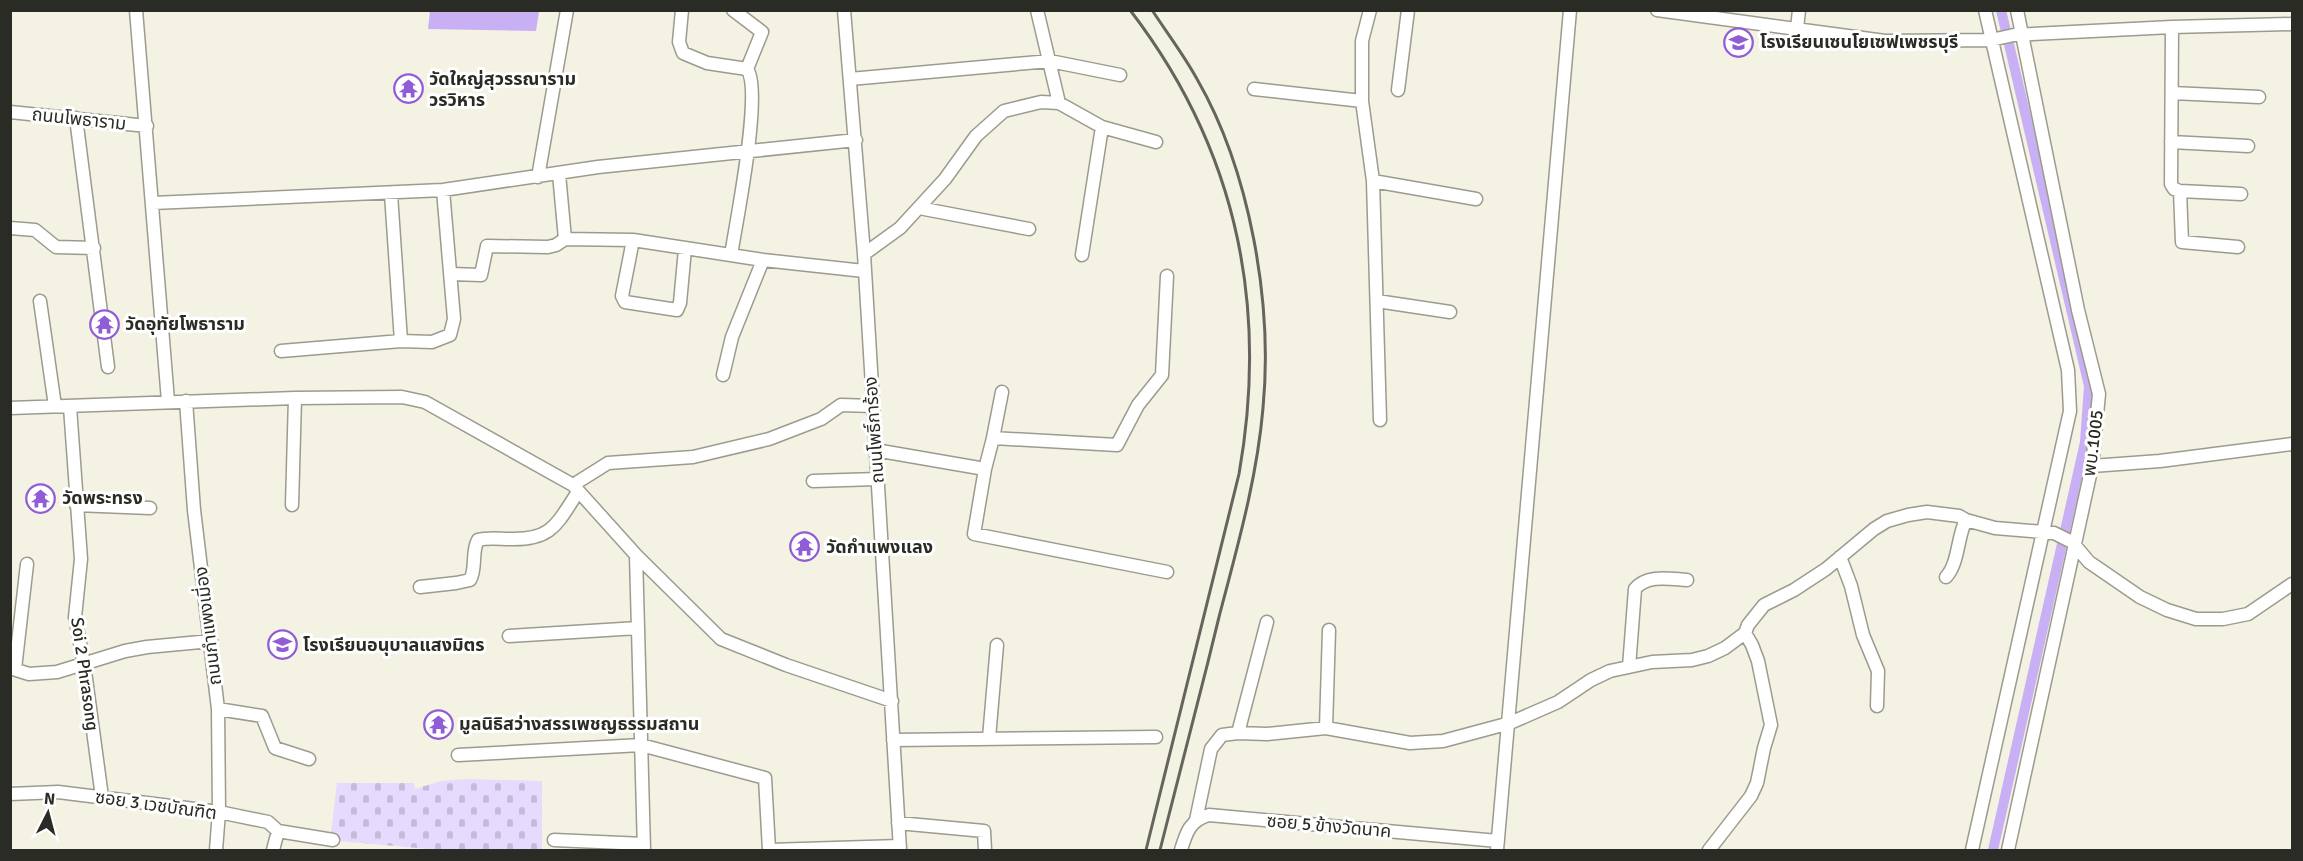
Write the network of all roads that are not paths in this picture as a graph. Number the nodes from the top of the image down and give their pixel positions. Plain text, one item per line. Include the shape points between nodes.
1 (136, 10) edge
2 (567, 10) edge
3 (682, 10) edge
4 (733, 10) edge
5 (844, 10) edge
6 (1037, 10) edge
7 (1370, 10) edge
8 (1408, 10) edge
9 (1570, 10) edge
10 (1657, 10) edge
11 (1799, 10) edge
12 (1984, 10) edge
13 (2017, 10) edge
14 (2292, 24) edge
15 (2172, 27) junction
16 (1797, 29) junction
17 (2018, 35) junction
18 (1991, 40) junction
19 (1050, 61) junction
20 (747, 69) junction
21 (1120, 75) dead end
22 (850, 78) junction
23 (1254, 89) dead end
24 (1398, 90) dead end
25 (2172, 93) junction
26 (2259, 97) dead end
27 (1362, 101) junction
28 (1059, 103) junction
29 (10, 112) edge
30 (76, 118) junction
31 (147, 126) junction
32 (1102, 128) junction
33 (856, 140) junction
34 (1156, 142) dead end
35 (2171, 142) junction
36 (2248, 146) dead end
37 (747, 151) junction
38 (559, 174) junction
39 (538, 177) junction
40 (1373, 181) junction
41 (443, 190) junction
42 (2180, 191) junction
43 (391, 194) junction
44 (2241, 194) dead end
45 (1476, 199) dead end
46 (153, 203) junction
47 (919, 208) junction
48 (10, 228) edge
49 (1029, 229) dead end
50 (564, 239) junction
51 (633, 240) junction
52 (2238, 247) dead end
53 (94, 248) junction
54 (685, 249) junction
55 (864, 254) junction
56 (731, 255) junction
57 (1082, 255) dead end
58 (763, 260) junction
59 (864, 271) junction
60 (451, 274) junction
61 (1167, 276) dead end
62 (40, 301) dead end
63 (1377, 301) junction
64 (1450, 312) dead end
65 (401, 341) junction
66 (281, 351) dead end
67 (108, 367) dead end
68 (723, 375) dead end
69 (1002, 392) dead end
70 (295, 398) junction
71 (168, 401) junction
72 (186, 401) junction
73 (55, 406) junction
74 (873, 406) junction
75 (70, 407) junction
76 (10, 408) edge
77 (1380, 420) dead end
78 (993, 438) junction
79 (2292, 444) edge
80 (875, 450) junction
81 (2092, 466) junction
82 (985, 469) junction
83 (877, 479) junction
84 (813, 481) dead end
85 (575, 488) junction
86 (76, 505) junction
87 (292, 505) dead end
88 (150, 508) dead end
89 (1966, 519) junction
90 (2048, 533) junction
91 (2073, 543) junction
92 (636, 555) junction
93 (1840, 557) junction
94 (27, 564) dead end
95 (1167, 572) dead end
96 (1946, 577) dead end
97 (1687, 580) dead end
98 (2292, 584) edge
99 (420, 587) dead end
100 (1267, 622) dead end
101 (638, 628) junction
102 (1329, 630) dead end
103 (1745, 633) junction
104 (509, 636) dead end
105 (211, 641) junction
106 (997, 645) dead end
107 (84, 664) junction
108 (1629, 667) junction
109 (13, 669) edge
110 (892, 700) junction
111 (1877, 706) dead end
112 (218, 709) junction
113 (1508, 723) junction
114 (1326, 728) junction
115 (1238, 733) junction
116 (1156, 737) dead end
117 (989, 738) junction
118 (893, 740) junction
119 (641, 745) junction
120 (458, 755) dead end
121 (309, 759) dead end
122 (10, 794) edge
123 (102, 797) junction
124 (219, 813) junction
125 (1196, 820) junction
126 (898, 823) junction
127 (278, 831) junction
128 (333, 840) dead end
129 (554, 840) dead end
130 (1498, 846) edge
131 (644, 847) edge
132 (900, 848) edge
133 (216, 850) edge
134 (273, 850) edge
135 (769, 850) edge
136 (985, 850) edge
137 (1181, 850) edge
138 (1709, 850) edge
139 (1972, 850) edge
140 (2008, 850) edge

1 - 31 street
2 - 39 street
3 - 20 street via 679,42 683,53 707,63
4 - 20 street via 762,32
5 - 22 street, ถนนโพธิ์การ้อง
6 - 19 street
7 - 27 street via 1362,41
8 - 24 street
9 - 113 street
10 - 16 street
11 - 16 street
12 - 18 street
13 - 17 street, พบ.1005
14 - 15 street
15 - 17 street
15 - 25 street
16 - 18 street via 1885,41
17 - 18 street
17 - 81 street, พบ.1005 via 2099,394
18 - 90 street via 2070,386 2070,411
19 - 21 street
19 - 22 street
19 - 28 street
20 - 37 street via 753,91
22 - 33 street, ถนนโพธิ์การ้อง
23 - 27 street
25 - 26 street
25 - 35 street
27 - 40 street
28 - 32 street
28 - 47 street via 1041,102 1004,111 976,136
29 - 30 street, ถนนโพธาราม
30 - 31 street, ถนนโพธาราม
30 - 53 street
31 - 46 street
32 - 34 street
32 - 57 street
33 - 37 street
33 - 55 street, ถนนโพธิ์การ้อง
35 - 36 street
35 - 42 street via 2171,184
37 - 38 street
37 - 56 street
38 - 39 street
38 - 50 street
39 - 41 street
40 - 45 street
40 - 63 street
41 - 43 street
41 - 60 street
42 - 44 street
42 - 52 street via 2182,242
43 - 46 street
43 - 65 street
46 - 71 street
47 - 49 street
47 - 55 street via 900,228
48 - 53 street via 35,230 56,247
50 - 51 street
50 - 60 street via 548,247 487,246 482,275
51 - 54 street
51 - 54 street via 624,302 677,310
53 - 67 street
54 - 56 street
55 - 59 street, ถนนโพธิ์การ้อง
56 - 58 street
58 - 59 street
58 - 68 street via 732,337
59 - 74 street, ถนนโพธิ์การ้อง
60 - 65 street via 454,319 450,335 432,342
61 - 78 street via 1162,375 1138,405 1117,445
62 - 73 street
63 - 64 street
63 - 77 street
65 - 66 street
69 - 78 street
70 - 72 street
70 - 85 street via 402,397 425,402
70 - 87 street
71 - 72 street
71 - 75 street
72 - 105 street, ถนนกำแพงเมี่อง via 194,510
73 - 75 street
73 - 76 street
74 - 80 street, ถนนโพธิ์การ้อง
74 - 85 street via 841,405 821,419 770,439 693,457 608,463
75 - 86 street, Soi 2 Phrasong
78 - 82 street
79 - 81 street
80 - 82 street
80 - 83 street, ถนนโพธิ์การ้อง
81 - 91 street, พบ.1005
82 - 95 street via 974,534
83 - 84 street
83 - 110 street, ถนนโพธิ์การ้อง
85 - 92 street
85 - 99 street via 561,516 544,535 478,540 470,580
86 - 88 street
86 - 107 street, Soi 2 Phrasong via 81,559 75,617
89 - 90 street via 1995,528
89 - 93 street via 1927,512 1908,514 1874,529
89 - 96 street via 1952,571
90 - 91 street
90 - 139 street
91 - 98 street via 2090,562 2140,597 2196,619 2248,614
91 - 140 street, พบ.1005
92 - 101 street
92 - 110 street via 721,639
93 - 103 street via 1794,590 1764,605
93 - 111 street via 1878,671
94 - 109 street
97 - 108 street via 1648,580 1635,589
100 - 115 street
101 - 104 street
101 - 119 street
102 - 114 street
103 - 108 street via 1708,657
103 - 138 street via 1758,661 1771,724 1751,796
105 - 107 street via 147,647
105 - 112 street, ถนนกำแพงเมี่อง
106 - 117 street
107 - 109 street via 57,672 28,674
107 - 123 street, Soi 2 Phrasong
108 - 113 street via 1610,671 1558,702
110 - 118 street, ถนนโพธิ์การ้อง
112 - 121 street via 262,716 275,748
112 - 124 street, ถนนกำแพงเมี่อง
113 - 114 street via 1443,741 1410,743
113 - 130 street
114 - 115 street
115 - 125 street via 1222,735 1211,749
116 - 117 street
117 - 118 street
118 - 126 street, ถนนโพธิ์การ้อง
119 - 120 street
119 - 131 street
119 - 135 street via 765,778
122 - 123 street, ซอย 3 เวชบัณฑิต via 58,792
123 - 124 street, ซอย 3 เวชบัณฑิต
124 - 127 street, ซอย 3 เวชบัณฑิต via 268,822
124 - 133 street, ถนนกำแพงเมี่อง
125 - 130 street, ซอย 5 ข้างวัดนาค via 1209,814
125 - 137 street via 1187,831
126 - 132 street, ถนนโพธิ์การ้อง
126 - 136 street via 984,831
127 - 128 street, ซอย 3 เวชบัณฑิต
127 - 134 street
129 - 131 street
132 - 135 street

